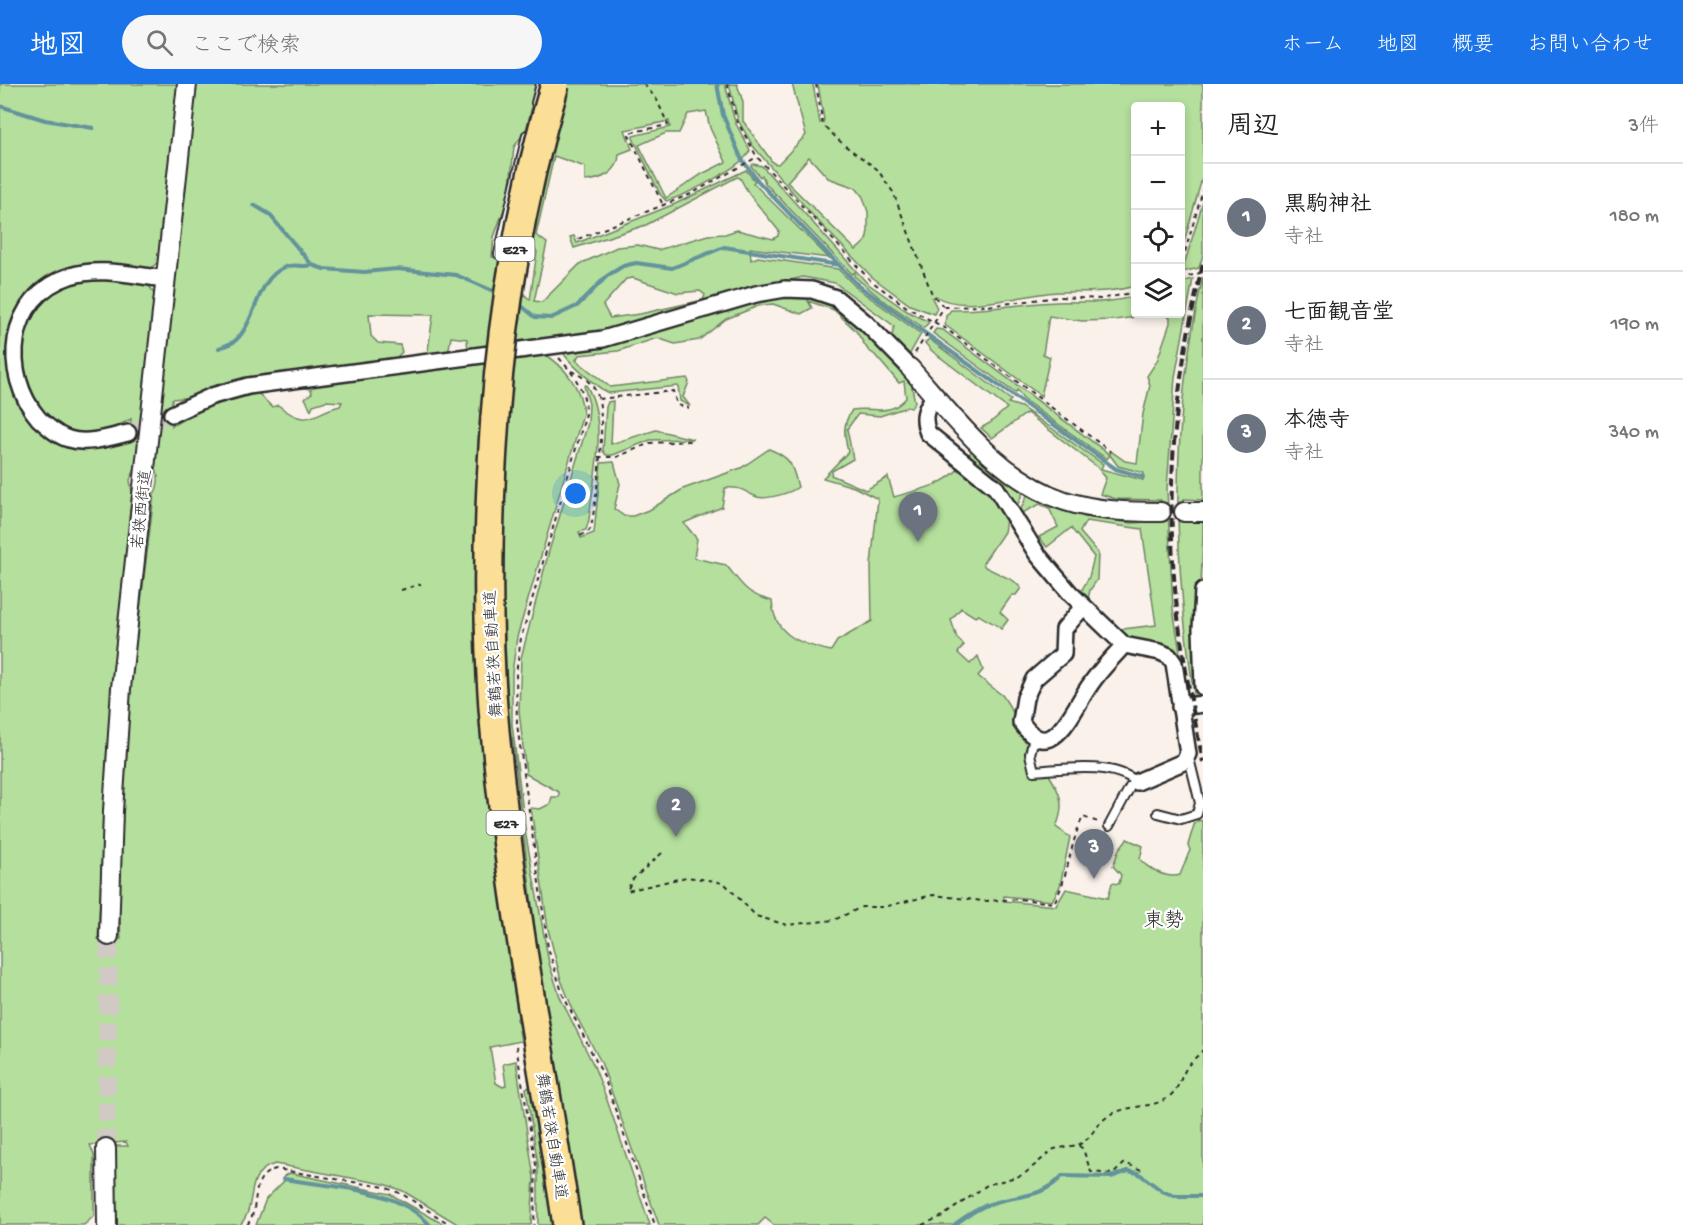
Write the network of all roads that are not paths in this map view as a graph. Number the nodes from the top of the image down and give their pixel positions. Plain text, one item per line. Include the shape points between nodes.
1 (188, 84) edge
2 (541, 84) edge
3 (555, 84) edge
4 (534, 111) dead end
5 (531, 122) dead end
6 (499, 254) dead end
7 (166, 279) junction
8 (910, 368) joint
9 (935, 396) junction
10 (172, 414) tunnel mouth
11 (128, 433) tunnel mouth
12 (1161, 512) dead end
13 (1184, 512) dead end
14 (1203, 512) edge
15 (1203, 591) edge
16 (1083, 607) junction
17 (1124, 645) junction
18 (1203, 687) edge
19 (1203, 704) edge
20 (1180, 707) junction
21 (1034, 738) junction
22 (1188, 754) junction
23 (1137, 782) junction
24 (1158, 813) dead end
25 (1110, 826) road end
26 (109, 936) tunnel mouth
27 (106, 1148) tunnel mouth
28 (107, 1225) edge
29 (567, 1225) edge

1 - 7 street, 若狭西街道
2 - 4 lane
3 - 29 highway, 舞鶴若狭自動車道 / E27, bridge via 531,172 510,274 495,417 488,568 495,729 521,939
5 - 6 lane
7 - 11 street via 98,272 70,276 44,288 30,301 14,329 10,356 14,380 22,398 56,434 82,441
7 - 26 street, 若狭西街道 via 121,688 112,811
8 - 9 street
8 - 10 street via 847,306 825,294 799,289 756,294 603,339 248,386 212,396
9 - 12 street via 993,457 1030,486 1084,506
9 - 16 street via 924,414 928,433 996,488 1037,554
13 - 14 street
15 - 18 street
16 - 17 street
16 - 21 street via 1064,629 1063,654 1034,679 1025,698 1021,722
17 - 20 street via 1169,656 1174,663
17 - 21 street via 1090,684 1071,719 1042,740
19 - 20 street
20 - 22 street
21 - 23 lane via 1030,754 1034,771 1083,767 1127,774
22 - 23 street via 1182,762
22 - 24 lane via 1199,810 1193,817 1181,819
23 - 25 lane via 1125,795
27 - 28 street

